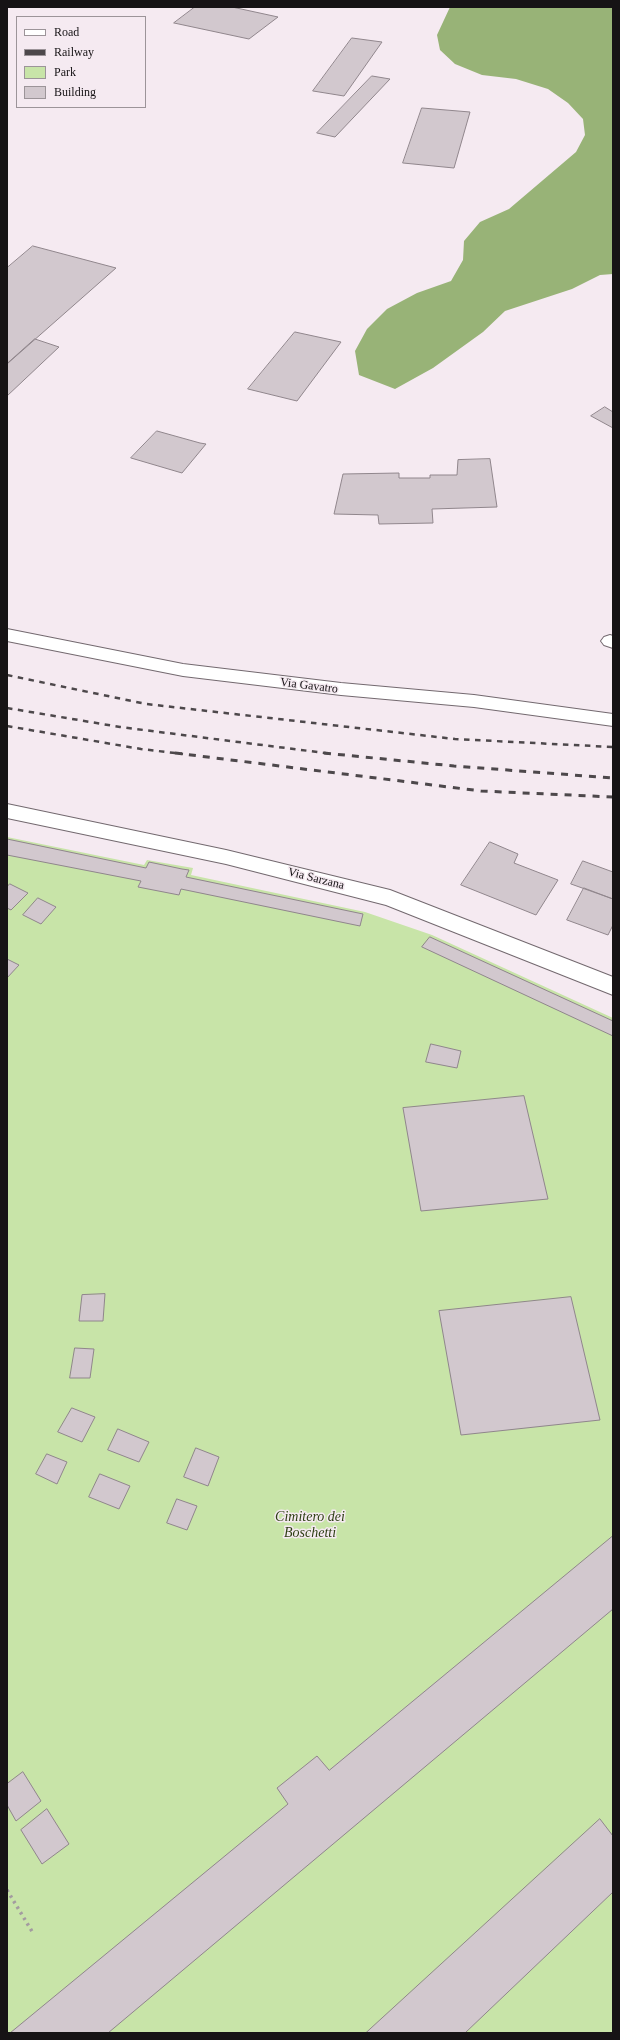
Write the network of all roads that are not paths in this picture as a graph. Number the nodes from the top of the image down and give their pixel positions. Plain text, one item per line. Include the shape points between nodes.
1 (7, 634) edge
2 (613, 720) edge
3 (7, 811) edge
4 (613, 986) edge

1 - 2 street, Via Gavatro via 183,670 341,690 474,701
3 - 4 street, Via Sarzana via 226,857 390,898

